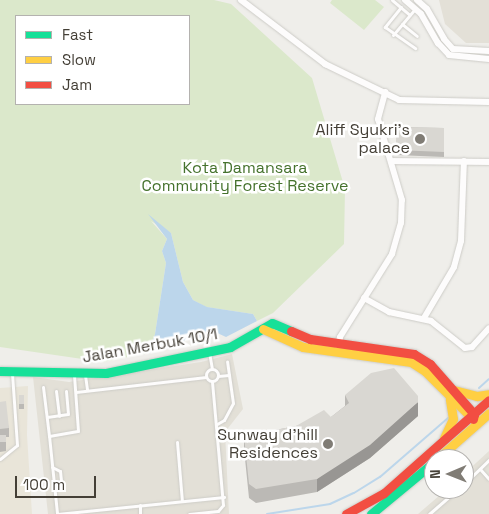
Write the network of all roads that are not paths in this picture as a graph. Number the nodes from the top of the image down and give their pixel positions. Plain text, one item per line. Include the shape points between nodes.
1 (241, 0) edge
2 (392, 0) edge
3 (406, 0) edge
4 (417, 4) edge
5 (401, 7) junction
6 (410, 14) junction
7 (402, 24) junction
8 (393, 35) junction
9 (417, 36) dead end
10 (415, 48) dead end
11 (489, 51) edge
12 (479, 55) junction
13 (489, 59) edge
14 (385, 92) junction
15 (489, 102) edge
16 (392, 161) junction
17 (464, 161) junction
18 (489, 162) edge
19 (364, 298) junction
20 (424, 318) junction
21 (266, 326) junction
22 (489, 328) edge
23 (339, 340) junction
24 (209, 352) junction
25 (338, 352) junction
26 (227, 361) dead end
27 (212, 369) junction
28 (0, 371) edge
29 (12, 372) junction
30 (74, 375) junction
31 (85, 375) junction
32 (229, 375) junction
33 (218, 376) junction
34 (206, 377) junction
35 (212, 381) junction
36 (43, 387) dead end
37 (87, 390) junction
38 (56, 391) dead end
39 (66, 391) dead end
40 (76, 392) junction
41 (451, 393) junction
42 (489, 394) edge
43 (489, 400) edge
44 (489, 407) edge
45 (489, 413) edge
46 (59, 416) junction
47 (47, 417) junction
48 (472, 417) junction
49 (217, 424) junction
50 (49, 436) junction
51 (177, 442) dead end
52 (442, 449) junction
53 (0, 458) edge
54 (489, 460) edge
55 (424, 463) edge
56 (52, 467) junction
57 (424, 470) edge
58 (480, 470) junction
59 (474, 475) edge
60 (489, 479) edge
61 (54, 488) junction
62 (224, 497) junction
63 (446, 499) edge
64 (182, 501) junction
65 (140, 505) junction
66 (57, 514) edge
67 (140, 514) edge
68 (189, 514) edge
69 (346, 514) edge
70 (371, 514) edge
71 (429, 514) edge

1 - 14 street via 325,64
2 - 5 lane
3 - 4 street
4 - 6 lane
4 - 12 street via 449,55
5 - 6 lane
5 - 8 lane via 386,24
6 - 7 lane
7 - 8 lane
7 - 9 lane
8 - 10 lane
11 - 12 street
12 - 13 street
14 - 15 street via 405,102
14 - 16 street via 378,119
16 - 17 street
16 - 19 street via 402,200 401,223 392,254
17 - 18 street
17 - 20 street via 461,241 454,267
19 - 20 street via 389,312
19 - 23 street
20 - 22 street via 465,348 472,347
21 - 23 street via 310,339
21 - 24 street, Jalan Merbuk 10/1 via 230,347
21 - 25 street via 303,347
23 - 25 street
23 - 41 street via 414,354 430,364
24 - 27 lane
24 - 31 street, Jalan Merbuk 10/1
25 - 41 street via 411,362
26 - 32 lane
27 - 33 lane
27 - 34 lane
28 - 29 street, Jalan Merbuk 10/1
29 - 30 street, Jalan Merbuk 10/1
29 - 53 lane via 17,446
30 - 31 street, Jalan Merbuk 10/1
30 - 40 lane
31 - 37 lane
32 - 33 lane
32 - 49 lane via 233,403 224,420
33 - 35 lane
34 - 35 lane
34 - 37 lane
35 - 49 lane
36 - 47 lane
37 - 40 lane
38 - 46 lane
39 - 46 lane via 68,414
40 - 50 lane via 78,431
41 - 42 street
41 - 48 street
41 - 52 street via 453,419
43 - 48 street
44 - 48 street
45 - 52 street
46 - 47 lane
47 - 50 lane
48 - 52 street
49 - 62 lane
50 - 56 lane
51 - 64 lane
54 - 58 lane
55 - 69 street via 384,493
56 - 61 lane
56 - 61 lane via 60,471 60,481
57 - 70 street
58 - 59 lane
58 - 60 lane
61 - 66 lane
62 - 64 lane
62 - 68 lane via 218,511
63 - 71 lane
64 - 65 lane
65 - 66 lane
65 - 67 lane

